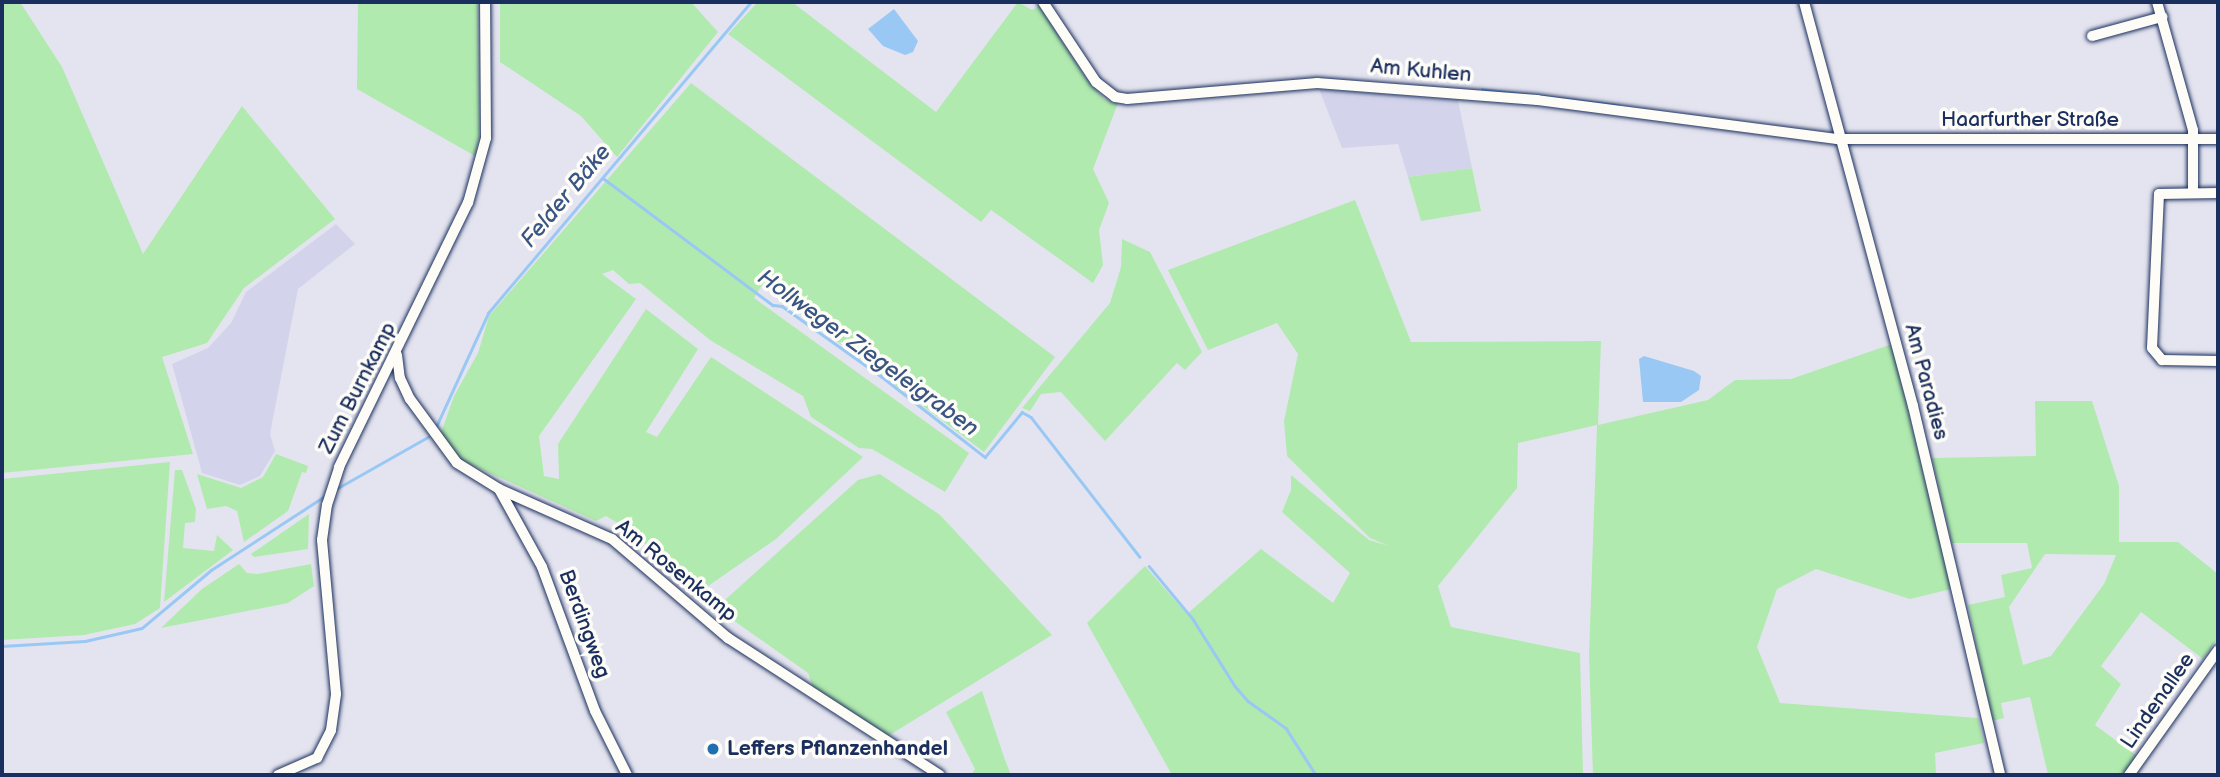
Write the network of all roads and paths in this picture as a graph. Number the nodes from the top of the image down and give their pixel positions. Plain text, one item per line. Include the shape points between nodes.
1 (485, 2) edge
2 (1043, 2) edge
3 (1804, 2) edge
4 (2157, 2) edge
5 (2162, 17) junction
6 (2092, 36) dead end
7 (1843, 139) junction
8 (2193, 139) junction
9 (2218, 139) edge
10 (2193, 191) junction
11 (2218, 193) edge
12 (397, 354) junction
13 (2218, 361) edge
14 (404, 387) junction
15 (380, 388) junction
16 (499, 489) junction
17 (2218, 650) edge
18 (278, 775) edge
19 (627, 775) edge
20 (940, 775) edge
21 (2000, 775) edge
22 (2129, 775) edge

1 - 12 street, Zum Burnkamp via 486,138 468,203
2 - 7 street, Am Kuhlen via 1096,82 1127,99 1325,83 1537,100
3 - 7 street, Am Paradies
4 - 5 street
5 - 6 street
5 - 8 street
7 - 8 street, Haarfurther Straße
7 - 21 street, Am Paradies via 1919,428
8 - 9 street, Haarfurther Straße
8 - 10 street
10 - 11 street
10 - 13 street via 2160,194 2152,348 2162,360
12 - 14 street, Am Rosenkamp
12 - 15 street, Zum Burnkamp
14 - 15 street via 394,383
14 - 16 street, Am Rosenkamp via 457,463
15 - 18 street, Zum Burnkamp via 333,481 322,540 336,694 331,730 317,758
16 - 19 street, Berdingweg via 542,567 595,711
16 - 20 street, Am Rosenkamp via 612,539 728,638
17 - 22 street, Lindenallee

